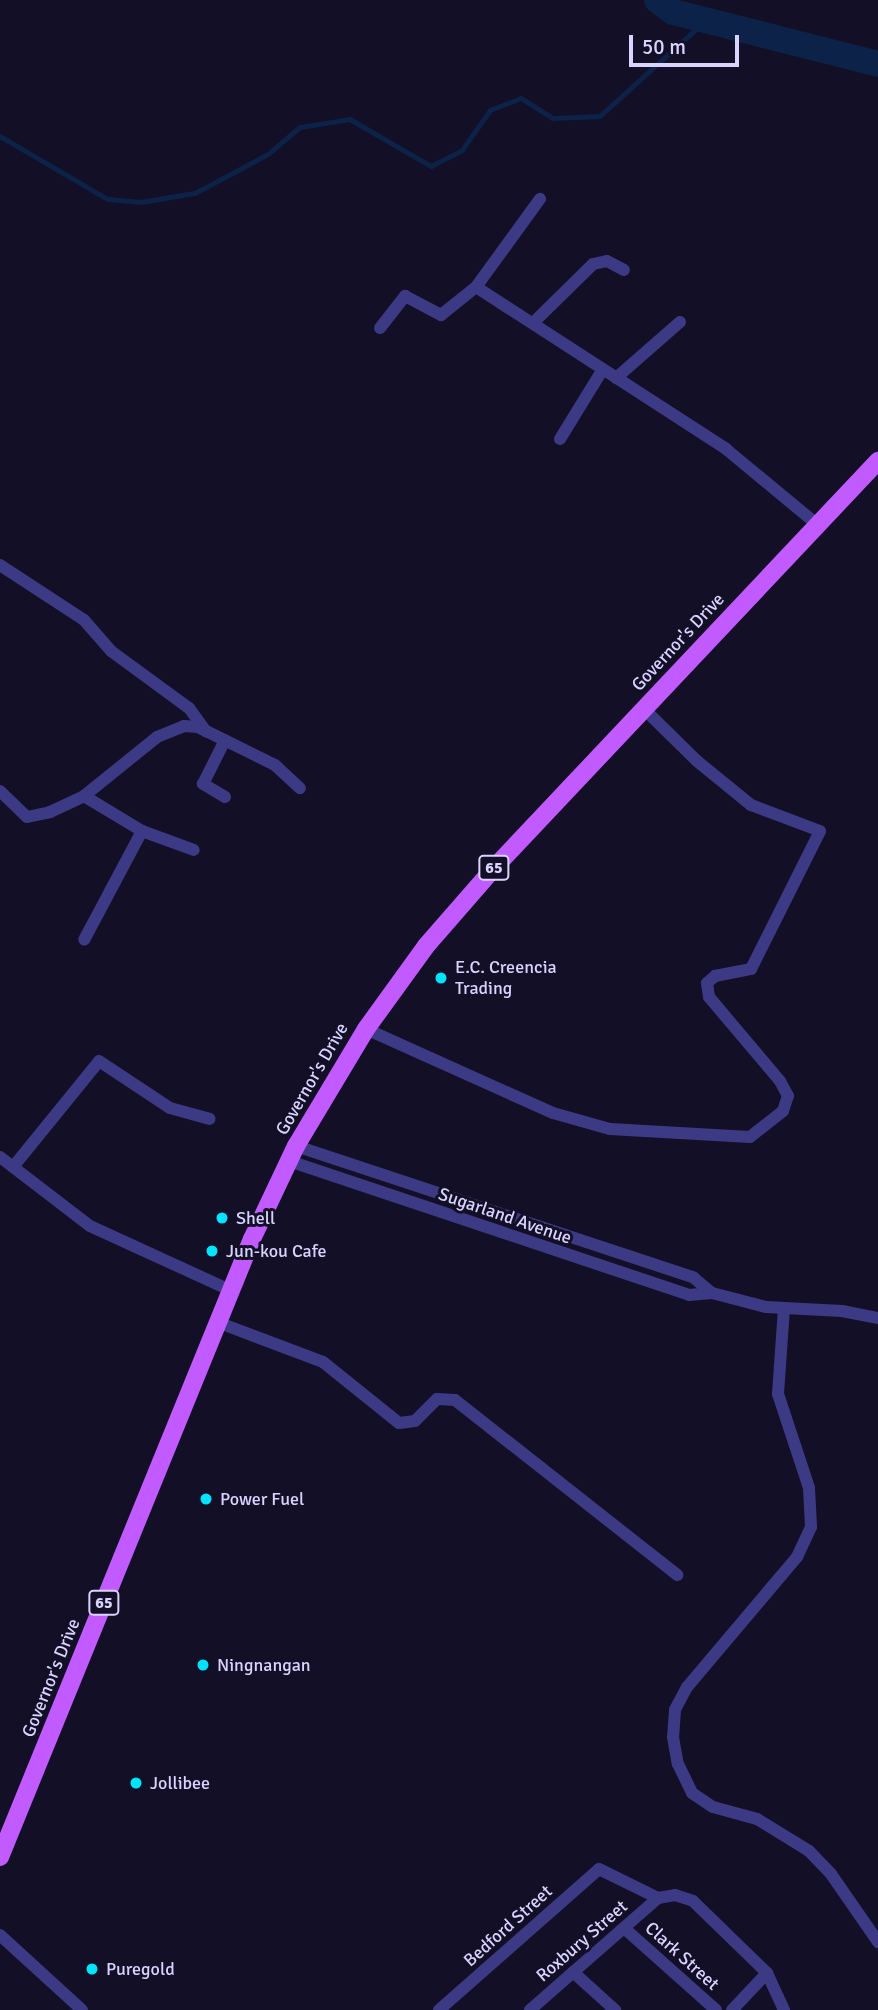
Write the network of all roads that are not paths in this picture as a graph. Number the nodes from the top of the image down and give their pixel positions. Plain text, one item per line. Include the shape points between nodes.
1 (540, 199) dead end
2 (624, 270) dead end
3 (476, 287) junction
4 (680, 322) dead end
5 (533, 323) junction
6 (380, 328) dead end
7 (603, 369) junction
8 (616, 378) junction
9 (560, 439) dead end
10 (878, 461) edge
11 (818, 525) junction
12 (0, 565) edge
13 (644, 709) junction
14 (206, 731) junction
15 (225, 740) junction
16 (300, 788) dead end
17 (0, 791) edge
18 (84, 796) junction
19 (225, 797) dead end
20 (142, 831) junction
21 (194, 850) dead end
22 (84, 940) dead end
23 (366, 1029) junction
24 (210, 1119) dead end
25 (293, 1154) junction
26 (0, 1157) edge
27 (13, 1167) junction
28 (230, 1290) junction
29 (712, 1293) junction
30 (784, 1308) junction
31 (878, 1318) edge
32 (217, 1322) junction
33 (677, 1575) dead end
34 (0, 1857) edge
35 (658, 1898) junction
36 (624, 1928) junction
37 (0, 1936) edge
38 (878, 1942) edge
39 (573, 1972) junction
40 (767, 1973) junction
41 (82, 2010) edge
42 (439, 2010) edge
43 (530, 2010) edge
44 (615, 2010) edge
45 (716, 2010) edge
46 (732, 2010) edge
47 (784, 2010) edge

1 - 3 street
2 - 5 street via 607,261 593,264
3 - 5 street
3 - 6 street via 441,315 405,296
4 - 8 street
5 - 7 street
7 - 8 street
7 - 9 street
8 - 11 street via 726,449
10 - 11 main road, Governor's Drive / 65
11 - 13 main road, Governor's Drive / 65
12 - 14 street via 84,620 111,651 188,708
13 - 23 main road, Governor's Drive / 65 via 471,894
13 - 23 street via 696,761 751,805 820,831 751,969 715,976 708,984 709,997 780,1081 788,1096 783,1111 750,1137 590,1125 553,1113
14 - 15 street
14 - 18 street via 184,726 157,737
15 - 16 street via 275,765
15 - 19 street via 203,781 206,788
17 - 18 street via 27,817
18 - 20 street
20 - 21 street
20 - 22 street
23 - 25 main road, Governor's Drive / 65
24 - 27 street via 170,1108 99,1061
25 - 28 main road, Governor's Drive / 65
25 - 29 street, Sugarland Avenue via 694,1278
25 - 29 street, Sugarland Avenue via 637,1279 689,1295
26 - 27 street
27 - 28 street via 90,1226
28 - 32 main road, Governor's Drive / 65
29 - 30 street, Sugarland Avenue
30 - 31 street, Sugarland Avenue
30 - 38 street via 778,1394 809,1488 811,1527 797,1557 687,1687 675,1710 673,1737 682,1775 692,1793 713,1807 757,1819 809,1852 831,1874
32 - 33 street via 323,1362 399,1423 415,1421 437,1399 455,1399
32 - 34 main road, Governor's Drive / 65
35 - 36 street, Roxbury Street
35 - 40 street via 675,1895 693,1902
35 - 42 street, Bedford Street via 599,1869
36 - 39 street, Roxbury Street
36 - 45 street, Clark Street
37 - 41 street
39 - 43 street, Roxbury Street
39 - 44 street
40 - 46 street
40 - 47 street

